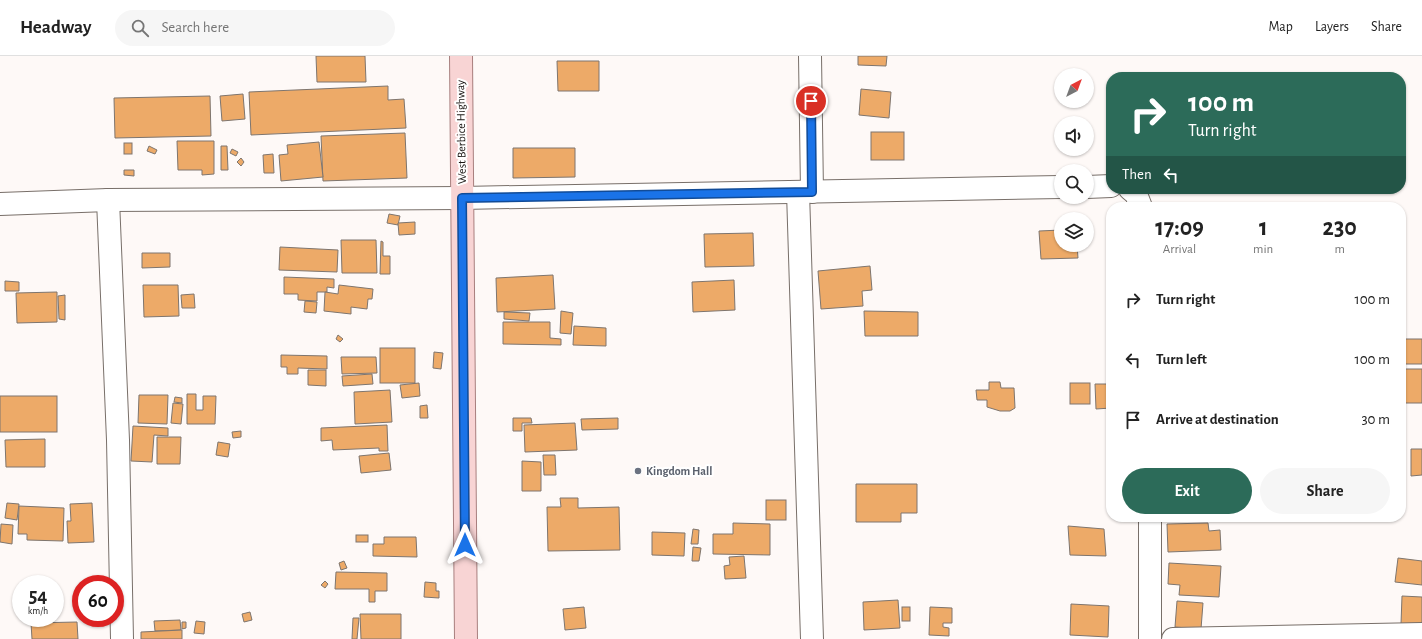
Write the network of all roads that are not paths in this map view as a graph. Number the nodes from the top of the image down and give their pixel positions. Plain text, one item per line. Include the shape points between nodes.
1 (461, 56) edge
2 (810, 56) edge
3 (1106, 186) edge
4 (1054, 187) edge
5 (1094, 187) edge
6 (805, 192) junction
7 (462, 198) junction
8 (108, 200) junction
9 (0, 204) edge
10 (1150, 522) edge
11 (1422, 634) edge
12 (122, 639) edge
13 (466, 639) edge
14 (812, 639) edge
15 (1150, 639) edge
16 (1173, 639) edge

1 - 7 main road, West Berbice Highway
2 - 6 street
3 - 5 street
4 - 6 street
6 - 7 street
6 - 14 street
7 - 8 street
7 - 13 main road, West Berbice Highway
8 - 9 street
8 - 12 street via 118,440
10 - 15 street
11 - 16 street

